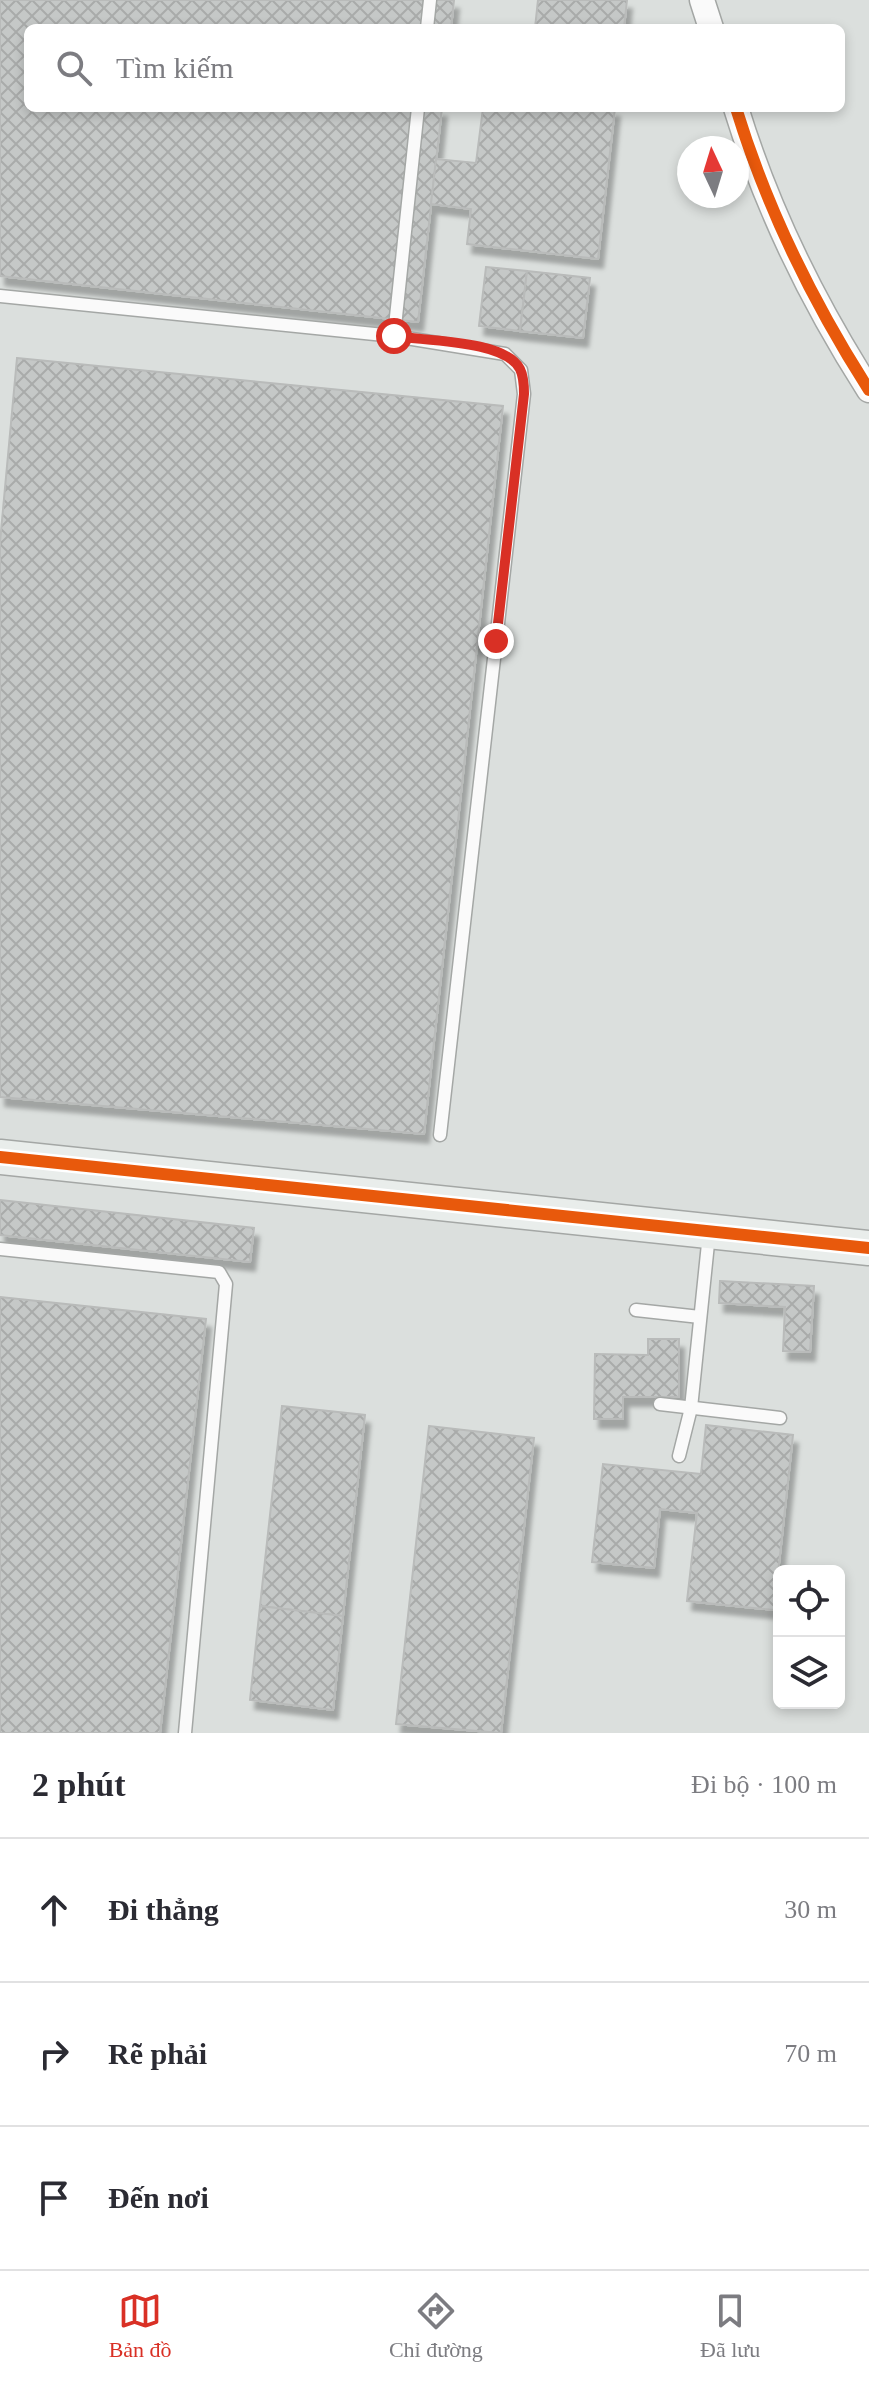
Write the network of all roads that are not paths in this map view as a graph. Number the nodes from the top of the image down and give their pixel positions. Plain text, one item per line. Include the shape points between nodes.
1 (430, 0) edge
2 (702, 0) edge
3 (427, 24) edge
4 (710, 24) edge
5 (418, 112) edge
6 (737, 112) edge
7 (0, 296) edge
8 (394, 336) junction
9 (869, 390) edge
10 (440, 1135) dead end
11 (0, 1157) edge
12 (709, 1231) junction
13 (869, 1248) edge
14 (0, 1249) edge
15 (636, 1310) dead end
16 (700, 1317) junction
17 (660, 1404) dead end
18 (691, 1408) junction
19 (780, 1418) dead end
20 (679, 1456) dead end
21 (185, 1733) edge

1 - 3 lane
2 - 4 street
5 - 8 lane
6 - 9 street via 769,206 827,325
7 - 8 lane
8 - 10 lane via 496,350 513,360 523,378
11 - 12 street
12 - 13 street
12 - 16 lane
14 - 21 lane via 219,1272 226,1284
15 - 16 lane
16 - 18 lane
17 - 18 lane
18 - 19 lane
18 - 20 lane

